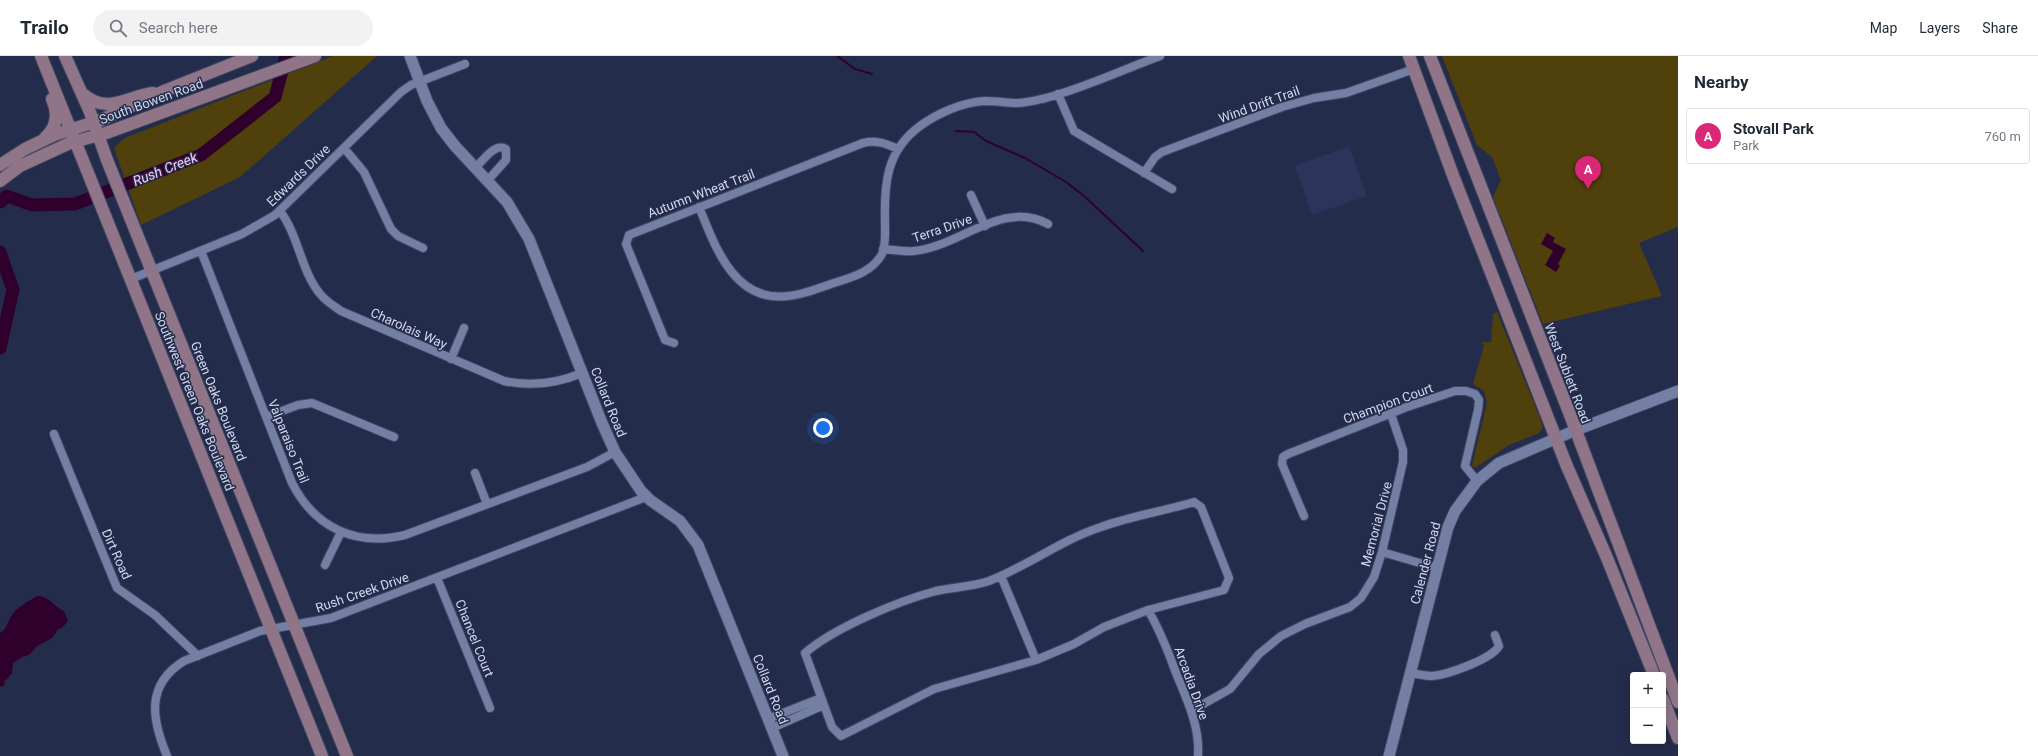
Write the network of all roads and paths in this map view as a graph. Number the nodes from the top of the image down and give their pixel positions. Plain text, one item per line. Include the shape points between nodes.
1 (37, 56) edge
2 (41, 56) edge
3 (65, 56) edge
4 (252, 56) edge
5 (315, 56) edge
6 (410, 56) edge
7 (1160, 56) edge
8 (1408, 56) edge
9 (1430, 56) edge
10 (465, 64) dead end
11 (1414, 68) junction
12 (204, 75) junction
13 (420, 81) junction
14 (164, 91) junction
15 (82, 94) junction
16 (211, 94) junction
17 (1058, 94) junction
18 (94, 122) junction
19 (72, 129) junction
20 (98, 135) junction
21 (42, 141) junction
22 (77, 142) junction
23 (344, 148) junction
24 (898, 149) junction
25 (0, 165) edge
26 (476, 168) junction
27 (1144, 173) junction
28 (488, 180) junction
29 (0, 181) edge
30 (1172, 189) dead end
31 (971, 194) dead end
32 (698, 207) junction
33 (280, 211) junction
34 (1048, 224) dead end
35 (985, 226) junction
36 (423, 248) dead end
37 (883, 249) junction
38 (201, 251) junction
39 (152, 270) junction
40 (131, 279) junction
41 (464, 328) dead end
42 (674, 343) dead end
43 (451, 359) junction
44 (582, 373) junction
45 (1678, 390) edge
46 (1391, 414) junction
47 (266, 417) junction
48 (1576, 430) junction
49 (54, 434) dead end
50 (394, 437) dead end
51 (1556, 438) junction
52 (615, 452) junction
53 (475, 473) dead end
54 (1477, 482) junction
55 (646, 497) junction
56 (487, 504) junction
57 (1304, 516) dead end
58 (341, 532) junction
59 (1382, 552) junction
60 (325, 565) dead end
61 (1438, 568) junction
62 (1001, 576) junction
63 (437, 578) junction
64 (1148, 610) junction
65 (294, 625) junction
66 (271, 629) junction
67 (1495, 635) dead end
68 (198, 656) junction
69 (1036, 660) junction
70 (1653, 672) edge
71 (1411, 673) junction
72 (822, 701) junction
73 (1678, 702) edge
74 (1669, 705) edge
75 (490, 708) dead end
76 (1191, 711) junction
77 (770, 723) junction
78 (1678, 738) edge
79 (167, 756) edge
80 (322, 756) edge
81 (347, 756) edge
82 (783, 756) edge
83 (1198, 756) edge
84 (1389, 756) edge

1 - 21 main road via 56,114 52,132
2 - 19 main road, Southwest Green Oaks Boulevard
3 - 15 main road, Green Oaks Boulevard
4 - 12 main road, South Bowen Road
5 - 16 main road, South Bowen Road
6 - 13 street, Collard Road
7 - 17 street
8 - 11 main road
9 - 48 main road, West Sublett Road
10 - 13 street, Edwards Drive
11 - 27 street, Wind Drift Trail via 1346,93 1282,107 1162,152
11 - 51 main road
12 - 14 main road, South Bowen Road
12 - 16 main road
13 - 23 street, Edwards Drive via 397,95
13 - 26 street, Collard Road via 441,128
14 - 15 main road via 104,105 96,104
14 - 18 main road, South Bowen Road via 140,104
15 - 18 main road, Green Oaks Boulevard
16 - 20 main road, South Bowen Road
17 - 24 street via 1019,104 986,101 964,104 929,120
17 - 27 street via 1074,131
18 - 19 main road, South Bowen Road
18 - 20 main road, Green Oaks Boulevard
19 - 21 main road, South Bowen Road
19 - 22 main road, Southwest Green Oaks Boulevard
20 - 22 main road, South Bowen Road
20 - 39 main road, Green Oaks Boulevard
21 - 25 main road, South Bowen Road
22 - 29 main road, South Bowen Road via 34,158
22 - 40 main road, Southwest Green Oaks Boulevard
23 - 33 street, Edwards Drive
23 - 36 street via 364,172 391,230
24 - 32 street, Autumn Wheat Trail via 886,143 863,143
24 - 37 street via 885,184
26 - 28 street, Collard Road
26 - 28 street via 496,148 506,149 506,160
27 - 30 street
28 - 44 street, Collard Road via 508,202 529,239
31 - 35 street, Terra Drive
32 - 37 street via 730,271 749,288 772,297 802,294 854,276 877,262
32 - 42 street, Autumn Wheat Trail via 628,235 626,244 665,340
33 - 38 street, Edwards Drive via 248,231
33 - 43 street, Charolais Way via 291,229 314,283 327,301 341,311
34 - 35 street, Terra Drive via 1023,215 1007,217
35 - 37 street, Terra Drive via 914,251
38 - 39 street, Edwards Drive
38 - 47 street, Valparaiso Trail
39 - 40 street, Edwards Drive
39 - 65 main road, Green Oaks Boulevard
40 - 66 main road, Southwest Green Oaks Boulevard
41 - 43 street
43 - 44 street, Charolais Way via 494,378 521,384 554,382
44 - 52 street, Collard Road
45 - 48 street, Calender Road
46 - 54 street, Champion Court via 1455,392 1466,391 1475,394 1479,400 1478,410 1465,466
46 - 57 street, Champion Court via 1283,457 1282,464
46 - 59 street, Memorial Drive via 1403,450 1403,462
47 - 50 street via 312,403
47 - 58 street, Valparaiso Trail via 292,483 303,501 322,520
48 - 51 street, Calender Road
48 - 73 main road, West Sublett Road
49 - 68 street, Dirt Road via 117,588 155,615
51 - 54 street, Calender Road via 1499,463
51 - 70 main road
52 - 55 street, Collard Road
52 - 56 street, Valparaiso Trail via 587,467
53 - 56 street
54 - 61 street, Calender Road via 1448,527
55 - 63 street, Rush Creek Drive
55 - 77 street, Collard Road via 675,517 696,542
56 - 58 street, Valparaiso Trail via 398,537 365,538
58 - 60 street
59 - 61 street
59 - 76 street, Memorial Drive via 1374,577 1361,598 1350,607 1304,624 1281,636 1260,654 1230,689
61 - 71 street, Calender Road
62 - 64 street via 1062,543 1101,526 1194,502 1201,507 1230,578 1224,590
62 - 69 street
62 - 72 street via 935,592 877,612 814,645 805,653
63 - 65 street, Rush Creek Drive via 331,618
63 - 75 street, Chancel Court
64 - 69 street via 1104,627 1074,644
64 - 76 street, Arcadia Drive via 1164,642
65 - 66 street, Rush Creek Drive
65 - 81 main road, Green Oaks Boulevard
66 - 68 street, Rush Creek Drive via 254,633
66 - 80 main road, Southwest Green Oaks Boulevard
67 - 71 street via 1499,646 1491,655 1441,675
68 - 79 street, Rush Creek Drive via 174,668 158,691 155,719
69 - 72 street via 934,689 841,736 832,727
71 - 84 street, Calender Road
72 - 77 street
74 - 78 main road
76 - 83 street, Arcadia Drive via 1196,728
77 - 82 street, Collard Road

